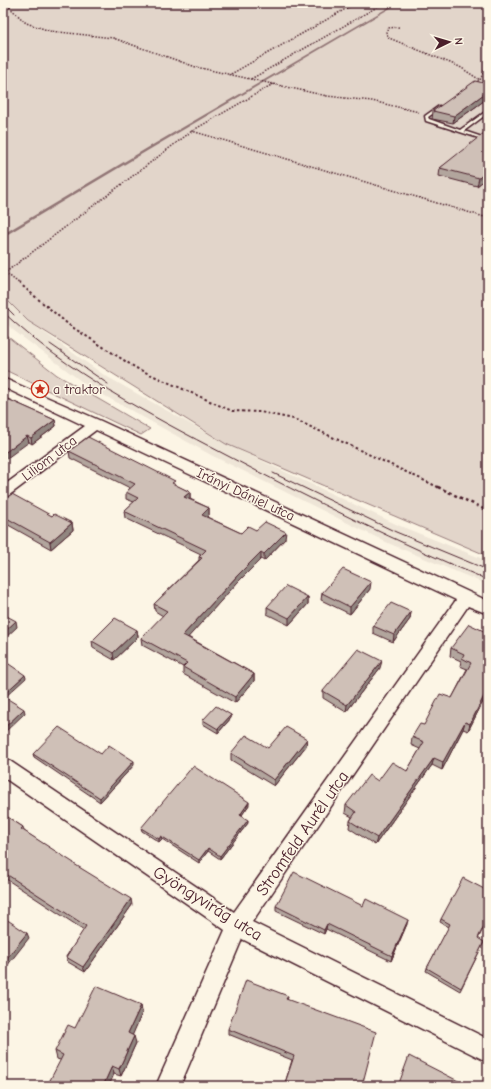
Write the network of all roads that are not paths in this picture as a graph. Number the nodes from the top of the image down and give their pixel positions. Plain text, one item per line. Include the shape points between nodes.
1 (444, 104) edge
2 (488, 111) edge
3 (461, 131) junction
4 (488, 140) edge
5 (3, 382) edge
6 (96, 424) junction
7 (3, 493) edge
8 (466, 597) junction
9 (488, 608) edge
10 (3, 767) edge
11 (237, 926) junction
12 (488, 1051) edge
13 (168, 1086) edge

1 - 3 lane via 426,117 427,120
2 - 3 lane
3 - 4 lane
5 - 6 street, Irányi Dániel utca
6 - 7 street, Liliom utca
6 - 8 street, Irányi Dániel utca
8 - 9 street, Irányi Dániel utca
8 - 11 street, Stromfeld Aurél utca
10 - 11 street, Gyöngyvirág utca
11 - 12 street, Gyöngyvirág utca
11 - 13 street, Stromfeld Aurél utca

